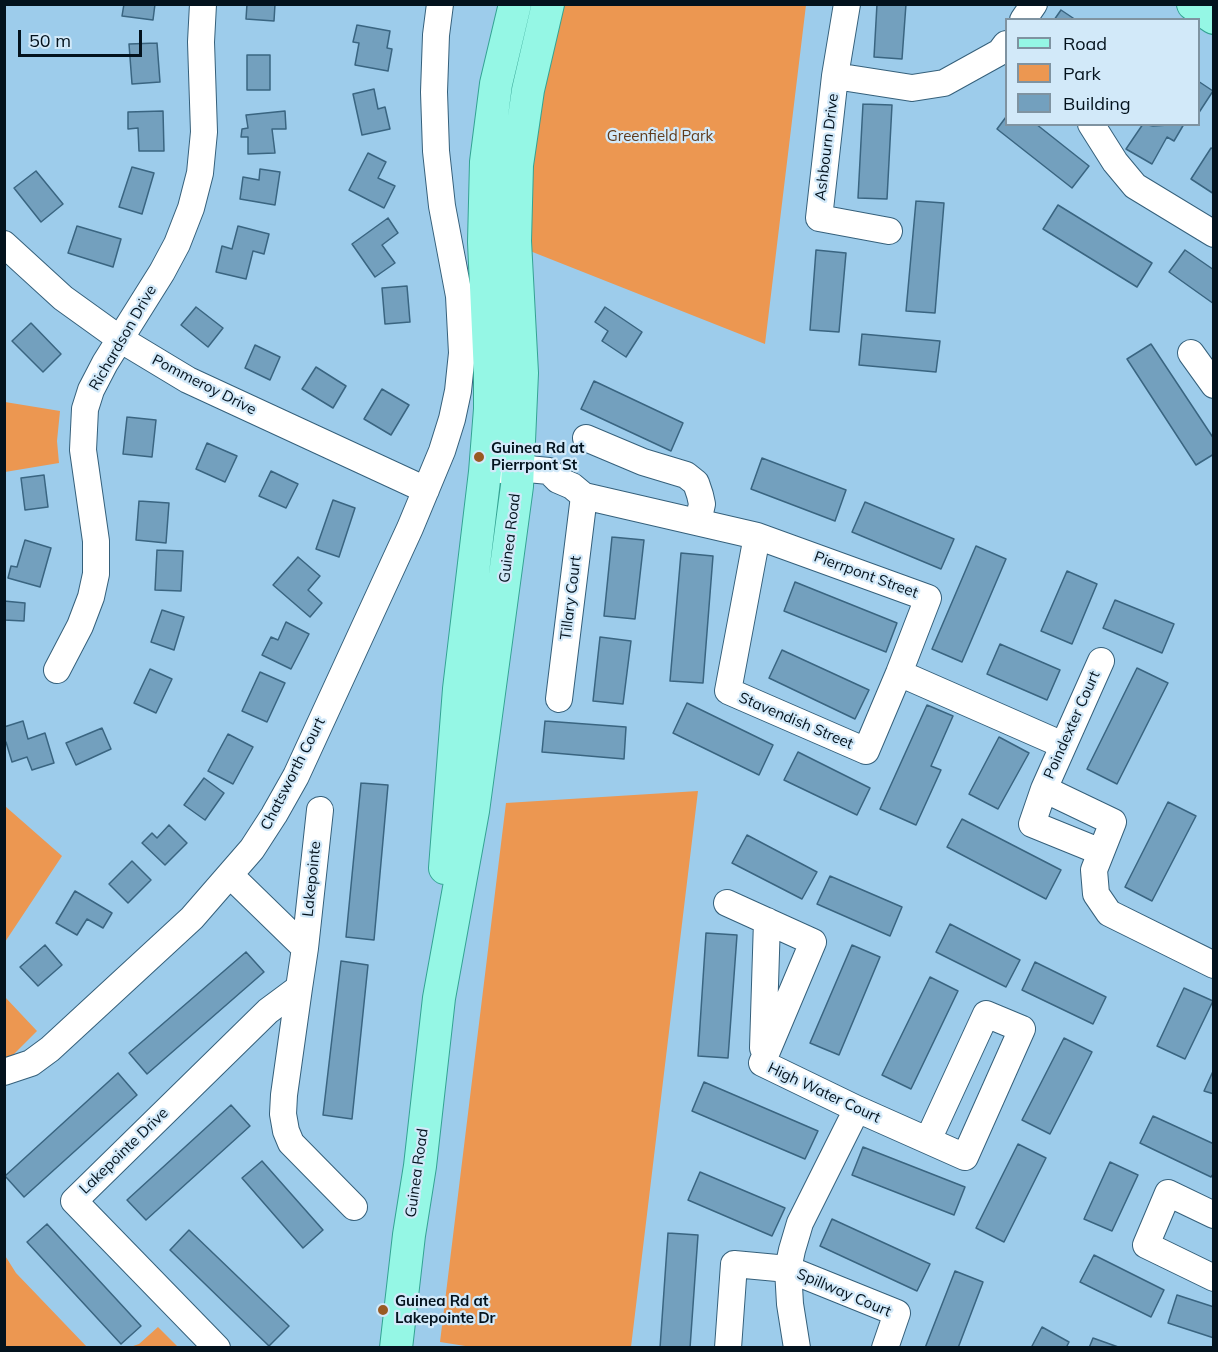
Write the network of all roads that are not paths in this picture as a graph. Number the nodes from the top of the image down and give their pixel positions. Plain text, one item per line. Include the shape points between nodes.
1 (203, 4) edge
2 (440, 4) edge
3 (515, 4) edge
4 (548, 4) edge
5 (847, 4) edge
6 (1034, 4) edge
7 (1192, 4) edge
8 (1024, 18) edge
9 (1214, 18) edge
10 (1004, 51) edge
11 (835, 76) junction
12 (1092, 126) edge
13 (889, 231) dead end
14 (1214, 234) edge
15 (4, 244) edge
16 (120, 339) junction
17 (1191, 353) dead end
18 (1214, 385) edge
19 (586, 438) dead end
20 (485, 472) junction
21 (517, 477) junction
22 (426, 490) junction
23 (584, 496) junction
24 (698, 522) junction
25 (757, 536) junction
26 (1101, 661) dead end
27 (57, 670) dead end
28 (899, 673) junction
29 (559, 699) dead end
30 (1063, 745) junction
31 (1044, 789) junction
32 (320, 810) dead end
33 (1101, 852) junction
34 (230, 875) junction
35 (727, 903) dead end
36 (768, 921) junction
37 (304, 948) junction
38 (1214, 965) edge
39 (299, 988) junction
40 (439, 998) junction
41 (762, 1063) junction
42 (4, 1072) edge
43 (857, 1108) junction
44 (928, 1140) junction
45 (354, 1206) dead end
46 (1214, 1215) edge
47 (788, 1269) junction
48 (1214, 1278) edge
49 (217, 1347) edge
50 (396, 1347) edge
51 (728, 1347) edge
52 (797, 1347) edge
53 (885, 1347) edge

1 - 16 street, Richardson Drive via 204,132 197,185 177,244
2 - 22 street via 434,92 436,151 459,296 462,353 453,419
3 - 20 main road, Guinea Road via 496,84 485,171 490,374
4 - 21 main road, Guinea Road via 528,90 517,165 515,241 522,373
5 - 11 street, Ashbourn Drive
6 - 8 street
7 - 9 main road
10 - 11 street, Ashbourn Drive via 933,85 912,88
11 - 13 street, Ashbourn Drive via 819,218
12 - 14 street via 1135,186
15 - 16 street, Pommeroy Drive via 63,298
16 - 22 street, Pommeroy Drive via 188,380
16 - 27 street, Richardson Drive via 91,390 86,409 83,450 96,542 96,574 80,627
17 - 18 street
19 - 24 street via 686,475 696,483 700,495
20 - 21 street, Pierrpont Street
20 - 40 main road, Guinea Road via 459,690 440,935
21 - 23 street, Pierrpont Street via 545,488 558,480
21 - 40 main road, Guinea Road via 473,811
22 - 34 street, Chatsworth Court via 296,776 252,849
23 - 24 street, Pierrpont Street
23 - 29 street, Tillary Court
24 - 25 street, Pierrpont Street
25 - 28 street, Pierrpont Street via 928,598
25 - 28 street, Stavendish Street via 728,691 866,751
26 - 30 street, Poindexter Court
28 - 30 street
30 - 31 street, Poindexter Court
31 - 33 street, Poindexter Court via 1113,822
31 - 33 street, Poindexter Court via 1032,824
32 - 37 street, Lakepointe
33 - 38 street, Poindexter Court via 1094,870 1096,894 1108,913
34 - 37 street
34 - 42 street, Chatsworth Court via 192,918 50,1049 31,1063
35 - 36 street, High Water Court
36 - 41 street
36 - 41 street, High Water Court via 813,942
37 - 39 street
39 - 45 street via 284,1095 286,1131 291,1143
39 - 49 street, Lakepointe Drive via 268,1011 74,1201
40 - 50 main road, Guinea Road
41 - 43 street, High Water Court
43 - 44 street, High Water Court
43 - 47 street via 800,1222
44 - 44 street, High Water Court via 965,1157 1022,1029 986,1014
46 - 48 street via 1168,1193 1146,1245
47 - 51 street, Spillway Court via 734,1264
47 - 52 street
47 - 53 street, Spillway Court via 897,1313

